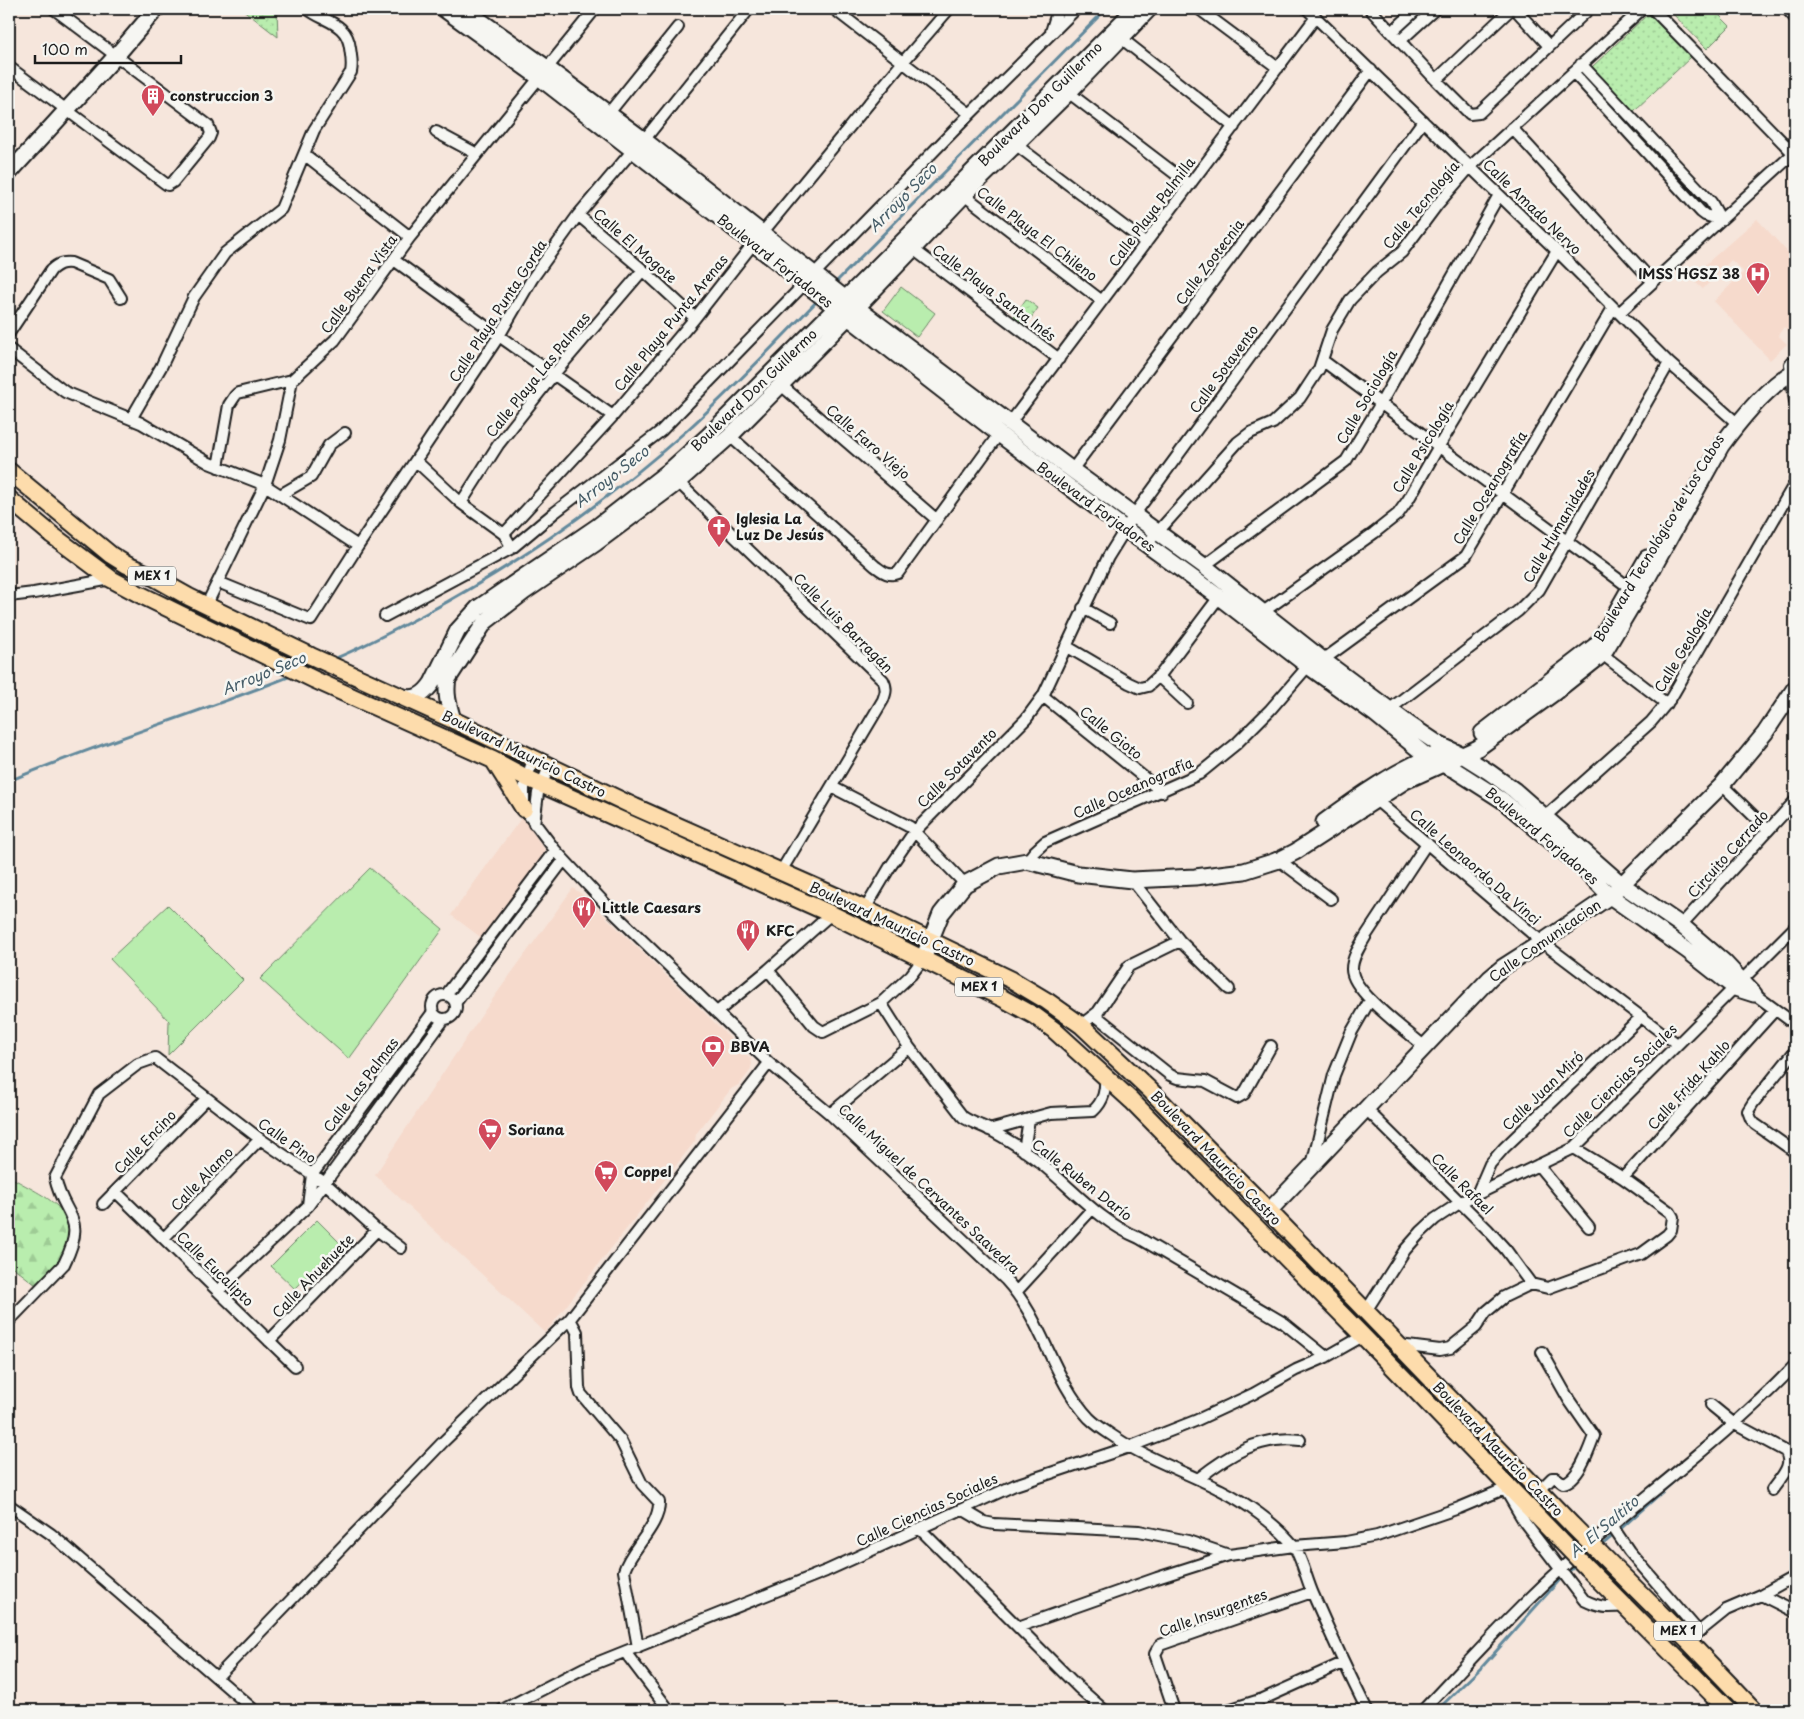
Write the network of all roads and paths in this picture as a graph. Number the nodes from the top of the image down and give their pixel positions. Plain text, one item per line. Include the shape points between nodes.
1 (54, 9) edge
2 (156, 9) edge
3 (308, 9) edge
4 (444, 9) edge
5 (464, 9) edge
6 (593, 9) edge
7 (749, 9) edge
8 (834, 9) edge
9 (949, 9) edge
10 (1058, 9) edge
11 (1076, 9) edge
12 (1134, 9) edge
13 (1149, 9) edge
14 (1199, 9) edge
15 (1308, 9) edge
16 (1370, 9) edge
17 (1417, 9) edge
18 (1435, 9) edge
19 (1513, 9) edge
20 (1589, 9) edge
21 (1642, 9) edge
22 (1653, 9) edge
23 (1787, 9) edge
24 (1316, 17) junction
25 (1795, 18) edge
26 (678, 27) dead end
27 (1392, 32) junction
28 (1051, 34) junction
29 (1121, 38) junction
30 (1400, 41) junction
31 (1549, 46) junction
32 (116, 56) junction
33 (903, 62) junction
34 (1581, 64) junction
35 (9, 67) edge
36 (1278, 68) junction
37 (1371, 70) junction
38 (1573, 72) junction
39 (544, 73) junction
40 (1436, 80) junction
41 (1064, 89) junction
42 (66, 110) junction
43 (608, 114) junction
44 (970, 114) junction
45 (1423, 121) junction
46 (1234, 127) junction
47 (1512, 128) junction
48 (436, 132) dead end
49 (1015, 144) junction
50 (638, 145) junction
51 (304, 154) junction
52 (477, 154) junction
53 (1794, 154) edge
54 (1470, 167) junction
55 (9, 173) edge
56 (1190, 185) junction
57 (960, 192) junction
58 (1499, 195) junction
59 (578, 215) junction
60 (1721, 220) junction
61 (410, 237) junction
62 (758, 238) junction
63 (1146, 243) junction
64 (913, 249) junction
65 (1557, 251) junction
66 (394, 260) junction
67 (643, 270) junction
68 (812, 281) junction
69 (1653, 282) junction
70 (121, 298) dead end
71 (1102, 301) junction
72 (843, 306) junction
73 (1616, 311) junction
74 (695, 318) junction
75 (9, 333) edge
76 (499, 336) junction
77 (9, 349) edge
78 (1059, 359) junction
79 (1322, 360) junction
80 (1669, 363) junction
81 (1793, 368) edge
82 (554, 374) junction
83 (292, 380) junction
84 (781, 385) junction
85 (1795, 401) edge
86 (1380, 403) junction
87 (613, 416) junction
88 (131, 419) junction
89 (1734, 421) junction
90 (1010, 423) junction
91 (344, 432) dead end
92 (999, 434) junction
93 (730, 436) junction
94 (1438, 446) junction
95 (416, 461) junction
96 (218, 467) junction
97 (1072, 470) junction
98 (9, 471) edge
99 (673, 476) junction
100 (1795, 478) edge
101 (1795, 483) edge
102 (266, 485) junction
103 (1502, 493) junction
104 (280, 494) junction
105 (9, 499) edge
106 (461, 504) junction
107 (1134, 515) junction
108 (937, 520) junction
109 (1125, 529) junction
110 (1157, 531) junction
111 (504, 534) junction
112 (1567, 541) junction
113 (1147, 544) junction
114 (358, 546) junction
115 (512, 548) junction
116 (1204, 566) junction
117 (112, 579) junction
118 (218, 582) junction
119 (1630, 588) junction
120 (9, 596) edge
121 (1219, 597) junction
122 (206, 606) junction
123 (1083, 608) junction
124 (1263, 612) junction
125 (384, 616) dead end
126 (1110, 623) dead end
127 (1066, 646) junction
128 (1602, 654) junction
129 (1323, 660) junction
130 (1308, 666) junction
131 (1158, 676) junction
132 (1795, 688) edge
133 (400, 696) junction
134 (1043, 696) junction
135 (1187, 703) dead end
136 (1666, 704) junction
137 (1390, 709) junction
138 (453, 720) junction
139 (1456, 752) junction
140 (1429, 758) junction
141 (532, 759) junction
142 (493, 760) junction
143 (1443, 764) junction
144 (549, 767) junction
145 (534, 782) junction
146 (1722, 785) junction
147 (832, 787) junction
148 (1162, 792) junction
149 (1376, 800) junction
150 (1795, 801) edge
151 (524, 809) junction
152 (1546, 816) junction
153 (534, 824) junction
154 (1533, 826) junction
155 (1768, 830) junction
156 (914, 832) junction
157 (1428, 843) junction
158 (555, 850) junction
159 (1277, 859) junction
160 (564, 860) junction
161 (1028, 861) junction
162 (780, 873) junction
163 (1132, 880) junction
164 (965, 884) junction
165 (1621, 884) junction
166 (1610, 896) junction
167 (1331, 899) dead end
168 (865, 909) junction
169 (831, 914) junction
170 (1681, 926) junction
171 (1795, 927) edge
172 (930, 941) junction
173 (1180, 941) junction
174 (1542, 942) junction
175 (923, 960) junction
176 (768, 970) junction
177 (1739, 984) junction
178 (1229, 989) dead end
179 (1754, 994) joint
180 (446, 995) junction
181 (1370, 1000) junction
182 (456, 1002) junction
183 (881, 1003) junction
184 (1775, 1010) junction
185 (433, 1012) junction
186 (717, 1012) junction
187 (1095, 1015) junction
188 (1640, 1018) junction
189 (444, 1019) junction
190 (1795, 1024) edge
191 (1082, 1025) junction
192 (1677, 1044) junction
193 (1271, 1046) dead end
194 (909, 1047) junction
195 (1425, 1047) junction
196 (1795, 1050) edge
197 (769, 1063) junction
198 (1104, 1075) junction
199 (207, 1098) junction
200 (1367, 1110) junction
201 (830, 1114) junction
202 (1029, 1119) junction
203 (989, 1130) junction
204 (260, 1139) junction
205 (1574, 1148) junction
206 (1024, 1151) junction
207 (1795, 1152) edge
208 (1312, 1166) junction
209 (1538, 1166) junction
210 (312, 1175) junction
211 (1623, 1178) junction
212 (325, 1183) junction
213 (116, 1192) junction
214 (1477, 1194) junction
215 (1460, 1202) junction
216 (103, 1204) dead end
217 (308, 1206) junction
218 (1092, 1209) junction
219 (1269, 1211) junction
220 (1589, 1227) dead end
221 (377, 1230) junction
222 (164, 1238) junction
223 (401, 1248) dead end
224 (1531, 1284) junction
225 (218, 1291) junction
226 (1017, 1291) junction
227 (1366, 1311) junction
228 (570, 1319) junction
229 (9, 1321) edge
230 (1363, 1336) junction
231 (269, 1341) junction
232 (1398, 1345) junction
233 (1542, 1352) dead end
234 (1326, 1357) junction
235 (1795, 1365) edge
236 (295, 1366) dead end
237 (1711, 1405) dead end
238 (1733, 1423) junction
239 (1300, 1440) dead end
240 (1129, 1447) junction
241 (1198, 1479) junction
242 (1507, 1488) junction
243 (1772, 1490) dead end
244 (1539, 1491) junction
245 (9, 1505) edge
246 (962, 1509) junction
247 (1612, 1526) junction
248 (920, 1529) junction
249 (1294, 1546) junction
250 (1229, 1555) junction
251 (1560, 1570) junction
252 (1795, 1576) edge
253 (1312, 1592) junction
254 (1762, 1594) junction
255 (1625, 1606) junction
256 (1795, 1612) edge
257 (1018, 1627) junction
258 (1693, 1636) junction
259 (638, 1646) junction
260 (625, 1652) junction
261 (1343, 1663) junction
262 (217, 1677) junction
263 (254, 1710) edge
264 (502, 1710) edge
265 (670, 1710) edge
266 (1104, 1710) edge
267 (1174, 1710) edge
268 (1228, 1710) edge
269 (1367, 1710) edge
270 (1424, 1710) edge
271 (1728, 1710) edge
272 (1754, 1710) edge

1 - 32 street
2 - 32 street
3 - 51 street via 340,27 346,34 352,64 348,78 318,121
4 - 39 street, Boulevard Forjadores
5 - 39 street, Boulevard Forjadores
6 - 39 street, Calle Buena Vista
7 - 50 street, Calle Playa Punta Gorda
8 - 33 street
9 - 33 street, Calle Playa Punta Arenas
10 - 28 street
11 - 28 street
12 - 41 street, Boulevard Don Guillermo
13 - 29 street, Boulevard Don Guillermo
14 - 36 street
15 - 24 street, Calle Amado Nervo
16 - 27 street
17 - 27 street
18 - 30 street
19 - 31 street
19 - 40 street
20 - 31 street
21 - 34 street, Calle Tecnología
22 - 53 street
23 - 25 street
24 - 36 street, Calle Playa Palmilla
24 - 37 street, Calle Amado Nervo
26 - 43 street
27 - 30 street
28 - 44 street
29 - 41 street, Boulevard Don Guillermo
29 - 46 street
30 - 40 street
31 - 40 street via 1479,113 1470,114
32 - 42 street
32 - 42 street via 210,129 210,138 173,182 166,184
33 - 44 street
33 - 62 street, Calle Playa Punta Arenas
34 - 38 street, Calle Tecnología
34 - 60 street via 1711,202
35 - 42 street
36 - 46 street, Calle Playa Palmilla
37 - 45 street, Calle Amado Nervo
37 - 97 street, Calle Zootecnia
38 - 47 street, Calle Tecnología
38 - 60 street via 1701,212
39 - 43 street, Boulevard Forjadores
39 - 50 street, Boulevard Forjadores
39 - 52 street, Calle Buena Vista
41 - 49 street, Boulevard Don Guillermo
41 - 56 street
41 - 57 street, Boulevard Don Guillermo
42 - 55 street
43 - 50 street, Boulevard Forjadores
44 - 68 street
45 - 54 street, Calle Amado Nervo
45 - 107 street, Calle Sotavento
46 - 56 street, Calle Playa Palmilla
47 - 54 street, Calle Tecnología
47 - 69 street
48 - 52 street
49 - 57 street, Boulevard Don Guillermo
49 - 63 street
50 - 59 street, Calle Playa Punta Gorda
50 - 62 street, Boulevard Forjadores
51 - 61 street
51 - 88 street via 281,209 225,253 194,297 161,367
52 - 61 street, Calle Buena Vista
53 - 60 street, Calle Oceanografía
54 - 58 street, Calle Amado Nervo
54 - 79 street, Calle Tecnología via 1402,252 1350,300 1332,330
56 - 63 street, Calle Playa Palmilla
57 - 64 street, Boulevard Don Guillermo
57 - 71 street, Calle Playa El Chileno
57 - 72 street, Boulevard Don Guillermo
58 - 65 street, Calle Amado Nervo
58 - 86 street, Calle Sociología
59 - 67 street, Calle El Mogote
59 - 76 street, Calle Playa Punta Gorda via 525,289
60 - 69 street, Calle Oceanografía
61 - 66 street, Calle Buena Vista
62 - 68 street, Boulevard Forjadores
62 - 74 street, Calle Playa Punta Arenas
63 - 71 street, Calle Playa Palmilla
64 - 72 street, Boulevard Don Guillermo
64 - 78 street, Calle Playa Santa Inés
65 - 73 street, Calle Amado Nervo
65 - 94 street, Calle Psicología
66 - 76 street
66 - 83 street, Calle Buena Vista via 336,340
67 - 74 street, Calle El Mogote
67 - 82 street, Calle Playa Las Palmas
68 - 72 street, Boulevard Forjadores
68 - 115 street via 661,431
69 - 73 street, Calle Oceanografía
70 - 75 street via 109,279 71,263 57,264
71 - 78 street, Calle Playa Palmilla
72 - 84 street, Boulevard Don Guillermo
72 - 90 street, Boulevard Forjadores
72 - 92 street, Boulevard Forjadores
72 - 99 street, Boulevard Don Guillermo via 719,426
73 - 80 street, Calle Amado Nervo
73 - 103 street, Calle Oceanografía
74 - 87 street, Calle Playa Punta Arenas
76 - 82 street
76 - 95 street, Calle Playa Punta Gorda
77 - 88 street via 65,392
78 - 90 street, Calle Playa Palmilla
79 - 86 street
79 - 110 street, Calle Tecnología via 1309,386 1290,408 1273,423 1243,438
80 - 89 street, Calle Amado Nervo
80 - 112 street, Calle Humanidades
81 - 85 street
81 - 89 street, Boulevard Tecnológico de Los Cabos via 1764,384
82 - 87 street
82 - 106 street, Calle Playa Las Palmas via 498,445
83 - 96 street via 235,396 229,405
83 - 102 street via 280,440
84 - 93 street, Boulevard Don Guillermo
84 - 108 street, Calle Faro Viejo
86 - 94 street
86 - 116 street, Calle Sociología via 1346,460
87 - 111 street, Calle Playa Punta Arenas
88 - 96 street
89 - 119 street, Boulevard Tecnológico de Los Cabos via 1714,442
89 - 128 street, Boulevard Tecnológico de Los Cabos
90 - 97 street, Boulevard Forjadores
91 - 104 street via 329,445 311,477
92 - 108 street
92 - 109 street, Boulevard Forjadores
93 - 99 street, Boulevard Don Guillermo
93 - 108 street via 889,575 898,573
94 - 103 street
94 - 124 street, Calle Psicología via 1398,514
95 - 106 street
95 - 114 street, Calle Playa Punta Gorda
96 - 102 street
97 - 107 street, Boulevard Forjadores
98 - 122 main road, Boulevard Mauricio Castro / MEX 1 via 111,555
99 - 133 street, Boulevard Don Guillermo via 478,608 458,630 426,690 416,698
99 - 138 street, Boulevard Don Guillermo via 596,543 485,622 448,679 447,699
99 - 147 street, Calle Luis Barragán via 886,685 883,700
100 - 101 street, Calle Geología
101 - 136 street, Calle Geología
102 - 104 street
102 - 118 street
103 - 112 street
103 - 129 street, Calle Oceanografía via 1466,556
104 - 114 street
105 - 117 main road, Boulevard Mauricio Castro / MEX 1
106 - 111 street
107 - 109 street, Calle Sotavento
107 - 110 street, Boulevard Forjadores
109 - 113 street, Boulevard Forjadores
109 - 123 street, Calle Sotavento
110 - 113 street, Calle Tecnología
110 - 116 street, Boulevard Forjadores
111 - 115 street
112 - 119 street
112 - 137 street, Calle Humanidades via 1529,602
113 - 121 street, Boulevard Forjadores
114 - 118 street, Calle Playa Punta Gorda via 311,620
115 - 125 street
116 - 124 street, Boulevard Forjadores
117 - 120 street
117 - 142 main road, Boulevard Mauricio Castro / MEX 1 via 285,666
118 - 122 street
119 - 139 street, Boulevard Tecnológico de Los Cabos via 1591,650
121 - 130 street, Boulevard Forjadores
121 - 131 street
122 - 133 main road, Boulevard Mauricio Castro / MEX 1
123 - 126 street
123 - 127 street, Calle Sotavento
124 - 129 street, Boulevard Forjadores
127 - 131 street via 1140,688 1148,686
127 - 134 street, Calle Sotavento
128 - 136 street
128 - 139 street, Boulevard Tecnológico de Los Cabos via 1493,738 1471,752
129 - 137 street, Boulevard Forjadores
130 - 140 street, Boulevard Forjadores
130 - 148 street, Calle Oceanografía via 1270,710 1218,761
131 - 135 street
132 - 146 street, Calle Comunicacion via 1765,733
133 - 138 main road, Boulevard Mauricio Castro / MEX 1
134 - 148 street, Calle Gioto
134 - 156 street, Calle Sotavento via 1026,719
136 - 152 street, Calle Geología via 1651,722
137 - 139 street, Boulevard Forjadores via 1426,736
138 - 141 main road, Boulevard Mauricio Castro / MEX 1
139 - 140 street, Boulevard Tecnológico de Los Cabos
139 - 143 street, Boulevard Tecnológico de Los Cabos
139 - 152 street, Boulevard Forjadores via 1489,772
140 - 143 street, Boulevard Forjadores
140 - 159 street, Boulevard Tecnológico de Los Cabos via 1359,797
141 - 144 main road, Boulevard Mauricio Castro / MEX 1
141 - 145 street
142 - 145 main road, Boulevard Mauricio Castro / MEX 1
142 - 151 main road
143 - 149 street, Boulevard Tecnológico de Los Cabos via 1405,781
143 - 154 street, Boulevard Forjadores via 1484,787
144 - 145 street
144 - 162 main road, Boulevard Mauricio Castro / MEX 1
145 - 151 street via 523,800
145 - 153 street
145 - 169 main road, Boulevard Mauricio Castro / MEX 1
146 - 155 street
146 - 165 street, Calle Comunicacion
147 - 156 street via 906,824
147 - 162 street, Calle Luis Barragán
148 - 161 street, Calle Oceanografía via 1045,842
149 - 157 street, Calle Leonaordo Da Vinci
149 - 159 street, Boulevard Tecnológico de Los Cabos
150 - 155 street, Circuito Cerrado
151 - 153 street, Calle Miguel de Cervantes Saavedra
152 - 154 street, Calle Geología
152 - 165 street, Boulevard Forjadores
153 - 158 street, Calle Miguel de Cervantes Saavedra
154 - 166 street, Boulevard Forjadores via 1583,868
155 - 170 street, Circuito Cerrado
156 - 164 street
156 - 168 street, Calle Sotavento
157 - 174 street, Calle Leonaordo Da Vinci
157 - 181 street via 1367,934 1354,960 1352,977
158 - 160 street, Calle Miguel de Cervantes Saavedra
158 - 180 street
159 - 163 street, Boulevard Tecnológico de Los Cabos via 1262,866 1212,875
159 - 167 street
160 - 182 street
160 - 186 street, Calle Miguel de Cervantes Saavedra
161 - 163 street, Boulevard Tecnológico de Los Cabos via 1078,874
161 - 164 street, Boulevard Tecnológico de Los Cabos via 999,866
162 - 168 main road, Boulevard Mauricio Castro / MEX 1
163 - 173 street
164 - 172 street, Boulevard Tecnológico de Los Cabos via 941,914
165 - 166 street, Calle Comunicacion
165 - 170 street, Boulevard Forjadores
166 - 174 street, Calle Comunicacion
166 - 177 street, Boulevard Forjadores
168 - 172 main road, Boulevard Mauricio Castro / MEX 1
169 - 175 main road, Boulevard Mauricio Castro / MEX 1
169 - 176 street
170 - 177 street, Boulevard Forjadores via 1724,962
171 - 177 street, Calle Ciencias Sociales
172 - 175 street, Boulevard Tecnológico de Los Cabos
172 - 191 main road, Boulevard Mauricio Castro / MEX 1 via 1012,980
173 - 178 street
173 - 187 street via 1129,966
174 - 188 street, Calle Leonaordo Da Vinci
174 - 195 street, Calle Comunicacion via 1490,978
175 - 183 street
175 - 198 main road, Boulevard Mauricio Castro / MEX 1 via 1035,1016
176 - 183 street via 822,1032
176 - 186 street
177 - 179 street, Boulevard Forjadores
177 - 192 street, Calle Ciencias Sociales
179 - 184 street, Boulevard Forjadores
180 - 182 street
180 - 185 street via 435,999
181 - 195 street
181 - 208 street via 1336,1068
182 - 189 street via 454,1014
183 - 194 street, Calle Ruben Darío
184 - 190 street, Boulevard Forjadores
184 - 211 street, Calle Frida Kahlo
185 - 189 street
185 - 210 street, Calle Las Palmas
186 - 197 street, Calle Miguel de Cervantes Saavedra
187 - 191 street
187 - 193 street via 1170,1075 1205,1081 1238,1098 1244,1094
188 - 192 street, Calle Leonaordo Da Vinci
188 - 214 street, Calle Juan Miró via 1504,1148 1490,1164
189 - 212 street, Calle Las Palmas
191 - 219 main road, Boulevard Mauricio Castro / MEX 1
192 - 205 street, Calle Ciencias Sociales
194 - 201 street
194 - 203 street, Calle Ruben Darío via 957,1110 971,1123
195 - 200 street, Calle Comunicacion
196 - 207 street via 1748,1111 1755,1124
197 - 201 street, Calle Miguel de Cervantes Saavedra
197 - 228 street
198 - 202 street via 1105,1093 1093,1110 1060,1112
198 - 230 main road, Boulevard Mauricio Castro / MEX 1
199 - 204 street, Calle Pino
199 - 213 street, Calle Encino
199 - 229 street, Calle Pino via 155,1058 138,1064 99,1094 55,1178 74,1222 70,1254
200 - 208 street, Calle Comunicacion
200 - 215 street, Calle Rafael
201 - 226 street, Calle Miguel de Cervantes Saavedra
202 - 203 street
202 - 206 street
203 - 206 street, Calle Ruben Darío
204 - 210 street, Calle Pino
204 - 222 street, Calle Alamo
205 - 209 street, Calle Ciencias Sociales
205 - 211 street
206 - 218 street, Calle Ruben Darío
208 - 219 street, Calle Comunicacion
209 - 214 street, Calle Ciencias Sociales
209 - 220 street
210 - 212 street, Calle Pino
210 - 217 street
211 - 224 street via 1670,1212 1673,1223 1667,1235 1640,1254 1590,1273 1548,1288
212 - 217 street, Calle Las Palmas
212 - 221 street, Calle Pino
213 - 216 street, Calle Encino
213 - 222 street, Calle Eucalipto
214 - 215 street, Calle Ciencias Sociales
215 - 224 street, Calle Rafael via 1506,1250
215 - 227 street, Calle Ciencias Sociales via 1436,1219 1404,1250
217 - 225 street, Calle Las Palmas
218 - 226 street
218 - 234 street, Calle Ruben Darío via 1117,1228 1284,1323
219 - 227 main road, Boulevard Mauricio Castro / MEX 1
221 - 223 street, Calle Pino
221 - 231 street, Calle Ahuehuete
222 - 225 street, Calle Eucalipto
224 - 232 street via 1504,1297 1486,1312 1476,1327 1450,1348 1440,1350
225 - 231 street, Calle Eucalipto
226 - 240 street, Calle Miguel de Cervantes Saavedra via 1077,1403 1090,1419
227 - 232 main road, Boulevard Mauricio Castro / MEX 1
228 - 259 street via 577,1332 581,1394 621,1441 642,1484 659,1502 654,1521 624,1571
228 - 262 street via 443,1442
230 - 234 street, Calle Ciencias Sociales
230 - 242 main road, Boulevard Mauricio Castro / MEX 1
231 - 236 street, Calle Eucalipto
232 - 244 main road, Boulevard Mauricio Castro / MEX 1
233 - 244 street via 1594,1436 1583,1464 1571,1479 1563,1483 1552,1478
234 - 240 street, Calle Ciencias Sociales via 1195,1421
235 - 238 street
237 - 238 street
238 - 243 street via 1785,1450 1789,1456 1787,1469
238 - 247 street
239 - 241 street via 1280,1439 1253,1445 1226,1457
240 - 241 street, Calle Miguel de Cervantes Saavedra
240 - 246 street, Calle Ciencias Sociales via 1015,1485
241 - 249 street, Calle Miguel de Cervantes Saavedra via 1243,1504
242 - 249 street via 1377,1536
242 - 251 street via 1525,1523
242 - 255 main road, Boulevard Mauricio Castro / MEX 1, bridge
244 - 258 main road, Boulevard Mauricio Castro / MEX 1, bridge via 1600,1553
245 - 262 street via 51,1534
246 - 248 street, Calle Ciencias Sociales
246 - 250 street via 994,1524 1139,1530 1188,1541
247 - 251 street
247 - 258 street
248 - 257 street
248 - 259 street, Calle Ciencias Sociales via 826,1571
249 - 250 street
249 - 253 street
250 - 257 street
251 - 255 street via 1584,1600 1607,1608
251 - 270 street
252 - 254 street
253 - 261 street
253 - 267 street, Calle Insurgentes via 1160,1645 1155,1654
254 - 256 street
254 - 258 street via 1726,1610
255 - 271 main road, Boulevard Mauricio Castro / MEX 1
257 - 266 street
258 - 272 main road, Boulevard Mauricio Castro / MEX 1
259 - 260 street, Calle Ciencias Sociales
260 - 264 street, Calle Ciencias Sociales via 584,1668
260 - 265 street
261 - 268 street via 1263,1699
261 - 269 street
262 - 263 street

